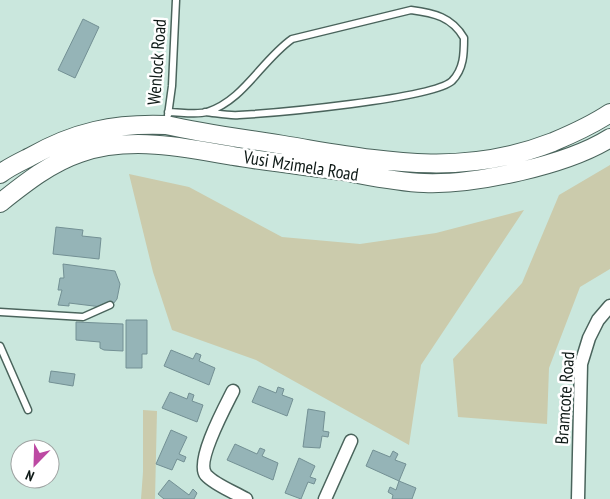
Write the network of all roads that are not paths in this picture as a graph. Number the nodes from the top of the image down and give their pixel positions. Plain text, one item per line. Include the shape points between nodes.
1 (176, 0) edge
2 (205, 112) junction
3 (610, 113) edge
4 (167, 119) junction
5 (610, 138) edge
6 (0, 174) edge
7 (0, 203) edge
8 (110, 305) dead end
9 (610, 306) edge
10 (0, 312) edge
11 (0, 346) edge
12 (232, 390) dead end
13 (28, 410) dead end
14 (351, 441) dead end
15 (246, 499) edge
16 (326, 499) edge
17 (578, 499) edge

1 - 4 lane, Wenlock Road
2 - 2 lane via 237,115 372,101 436,88 451,82 457,75 462,64 464,38 448,19 411,10 292,40 276,51 251,81 225,104
2 - 4 lane
3 - 4 main road, Vusi Mzimela Road via 570,135 528,151 472,163 429,164 381,161
4 - 6 main road, Vusi Mzimela Road via 85,132 57,142
5 - 7 main road, Vusi Mzimela Road via 560,161 493,176 426,183 386,180 185,147 126,145 80,152 36,174
8 - 10 lane via 83,317
9 - 17 street, Bramcote Road via 589,338 581,364
11 - 13 lane
12 - 15 street via 207,447 202,468 212,480
14 - 16 street

